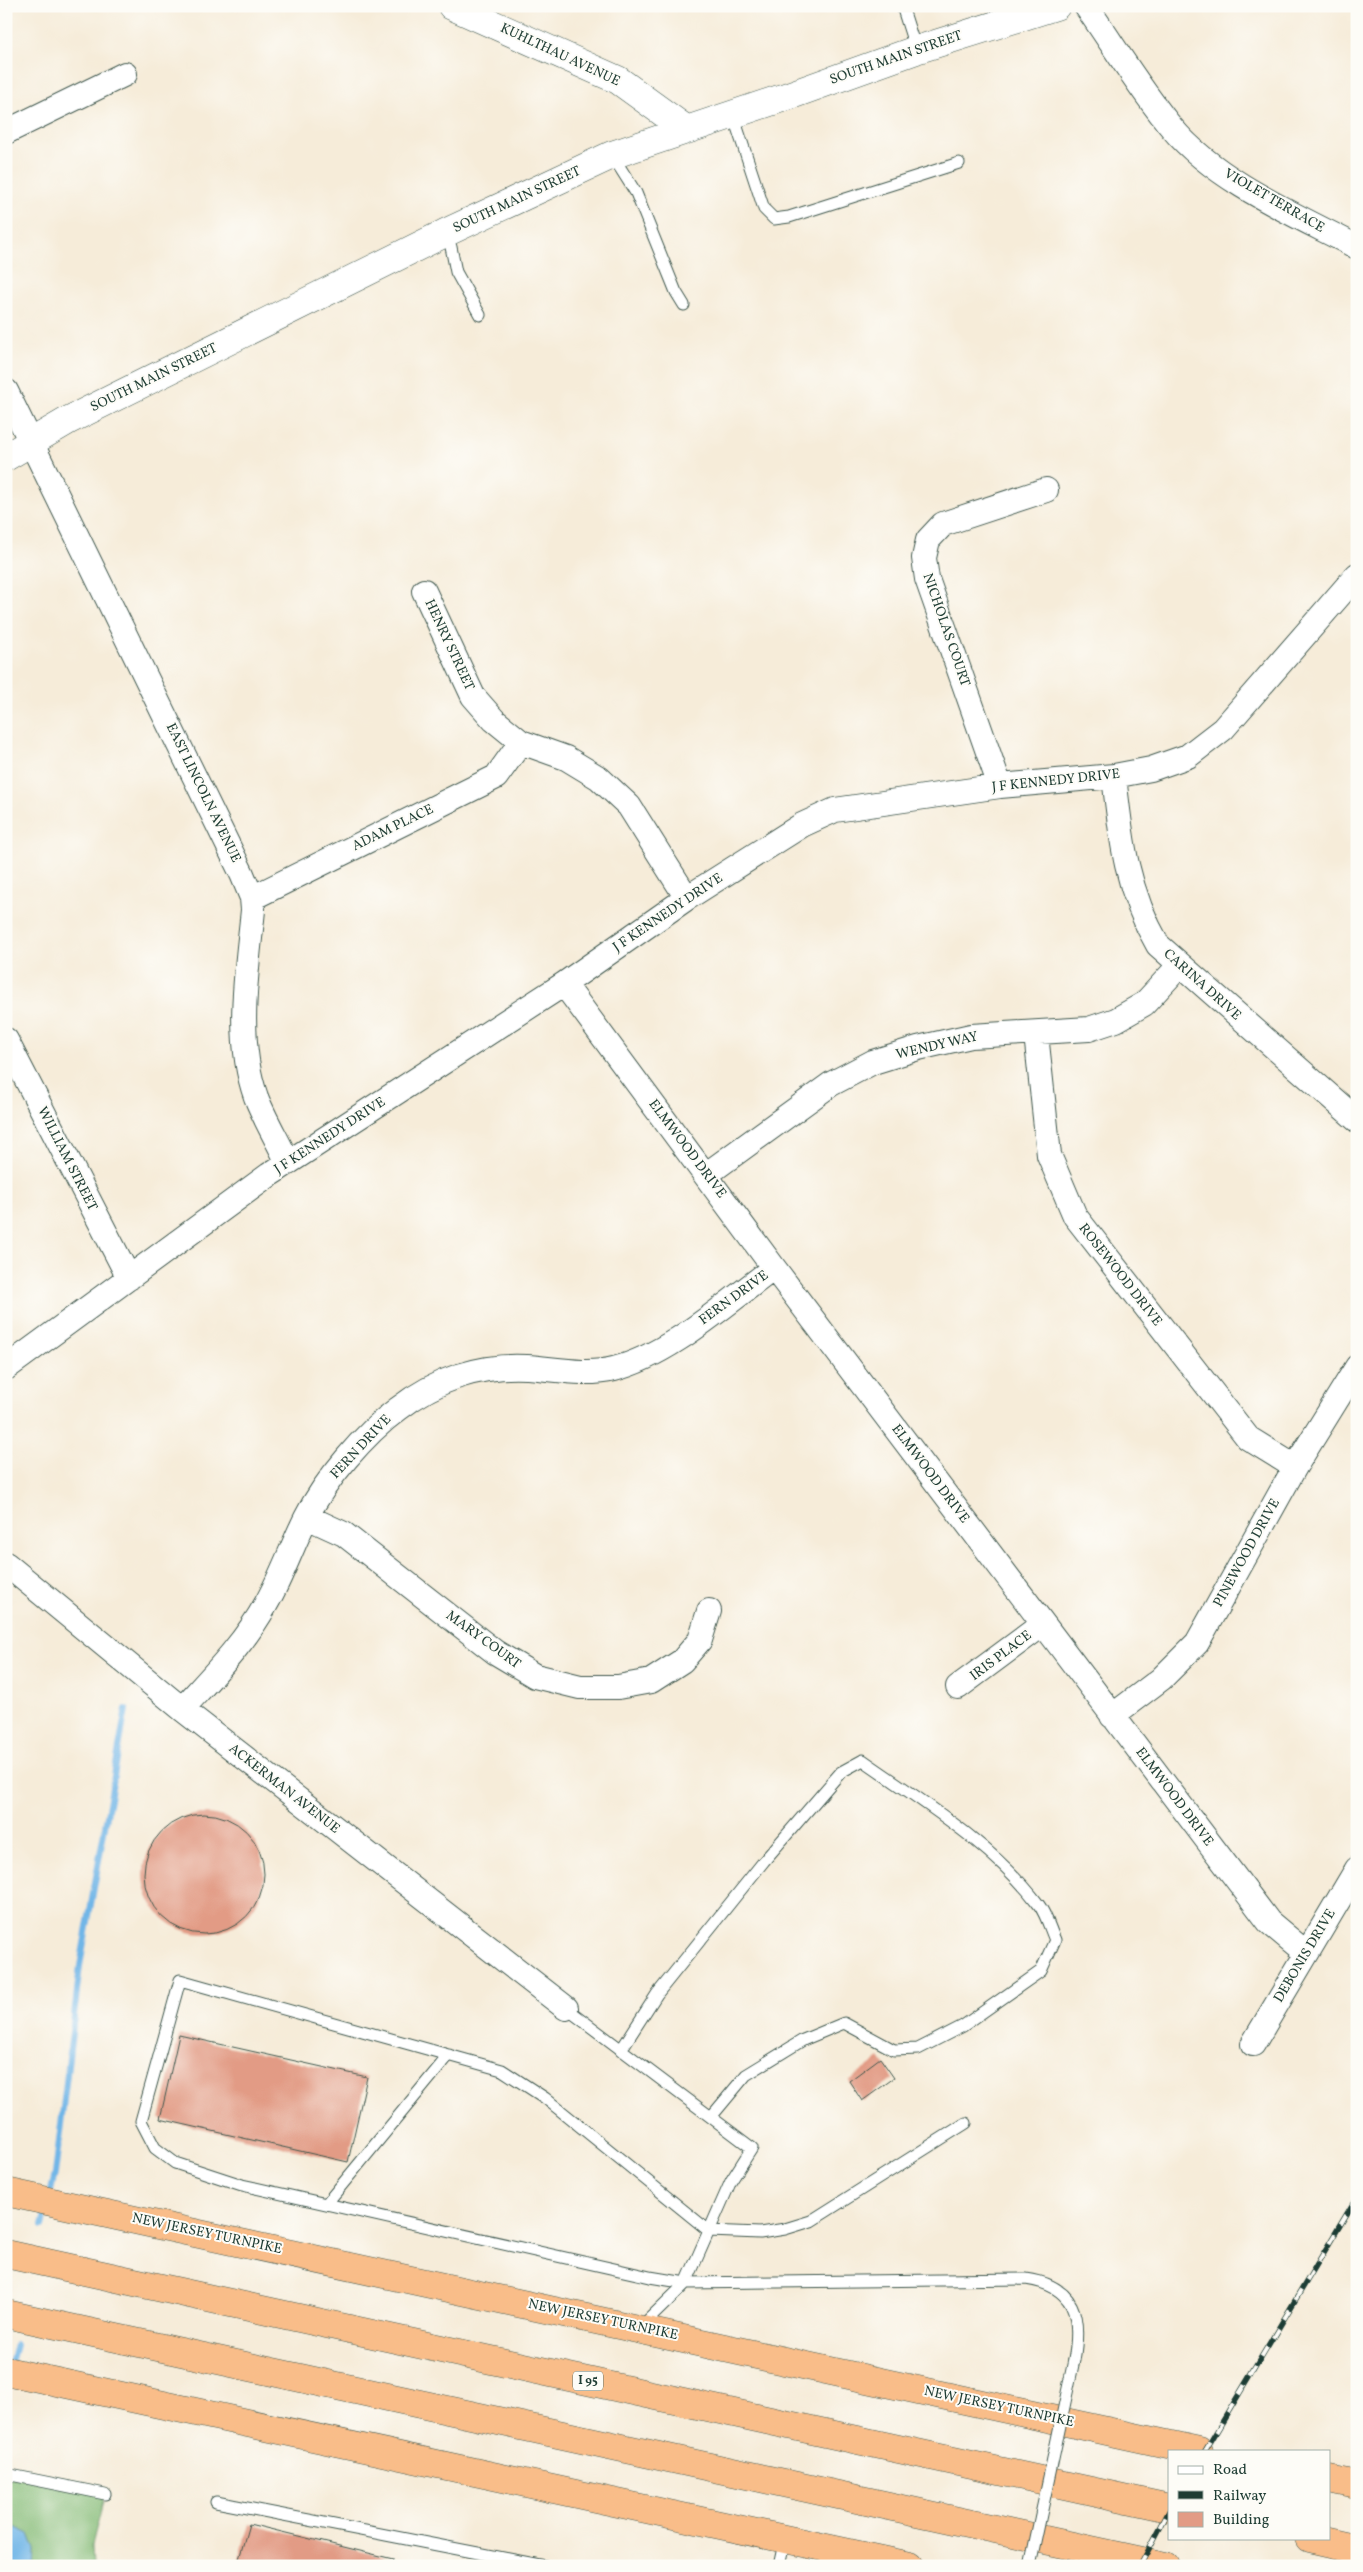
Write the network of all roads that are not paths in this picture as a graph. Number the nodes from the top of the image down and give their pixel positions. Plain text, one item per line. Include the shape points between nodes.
1 (452, 6) edge
2 (902, 6) edge
3 (1056, 6) edge
4 (1086, 6) edge
5 (487, 13) edge
6 (916, 50) junction
7 (125, 74) dead end
8 (733, 115) junction
9 (687, 130) junction
10 (6, 132) edge
11 (612, 155) junction
12 (959, 163) dead end
13 (445, 234) junction
14 (1357, 247) edge
15 (684, 304) dead end
16 (480, 315) dead end
17 (6, 392) edge
18 (32, 442) junction
19 (6, 457) edge
20 (1046, 490) dead end
21 (1357, 575) edge
22 (424, 591) dead end
23 (521, 742) junction
24 (1114, 776) junction
25 (1000, 786) junction
26 (252, 898) junction
27 (688, 898) junction
28 (1179, 966) junction
29 (564, 984) junction
30 (1036, 1034) junction
31 (6, 1040) edge
32 (1357, 1120) edge
33 (288, 1163) junction
34 (707, 1174) junction
35 (774, 1268) junction
36 (129, 1278) junction
37 (1357, 1367) edge
38 (6, 1368) edge
39 (1295, 1468) junction
40 (307, 1517) junction
41 (6, 1564) edge
42 (709, 1611) dead end
43 (1043, 1624) junction
44 (958, 1687) dead end
45 (182, 1709) junction
46 (1112, 1716) junction
47 (1357, 1869) edge
48 (1306, 1954) junction
49 (566, 2008) joint
50 (1253, 2044) dead end
51 (621, 2050) junction
52 (449, 2055) junction
53 (711, 2117) junction
54 (966, 2123) dead end
55 (6, 2192) edge
56 (326, 2204) junction
57 (709, 2231) junction
58 (6, 2254) edge
59 (686, 2283) junction
60 (6, 2314) edge
61 (640, 2328) junction
62 (18, 2374) edge
63 (1194, 2450) edge
64 (6, 2474) edge
65 (1330, 2479) edge
66 (1357, 2486) edge
67 (105, 2494) dead end
68 (216, 2502) dead end
69 (1168, 2508) edge
70 (785, 2539) junction
71 (1318, 2540) edge
72 (1357, 2549) edge
73 (545, 2566) edge
74 (779, 2566) edge
75 (910, 2566) edge
76 (1030, 2566) edge
77 (1165, 2566) edge

1 - 5 street, KUHLTHAU AVENUE
2 - 6 lane
3 - 6 street, SOUTH MAIN STREET
4 - 14 street, VIOLET TERRACE via 1172,129 1214,167 1260,196
5 - 9 street, KUHLTHAU AVENUE via 618,80
6 - 8 street, SOUTH MAIN STREET
7 - 10 street
8 - 9 street, SOUTH MAIN STREET
8 - 12 lane via 764,209 774,219
9 - 11 street, SOUTH MAIN STREET
11 - 13 street, SOUTH MAIN STREET
11 - 15 lane via 636,193
13 - 16 lane via 456,272
13 - 18 street, SOUTH MAIN STREET via 78,416
17 - 18 street, EAST LINCOLN AVENUE
18 - 19 street, SOUTH MAIN STREET
18 - 26 street, EAST LINCOLN AVENUE
20 - 25 street, NICHOLAS COURT via 944,524 928,540 924,558 927,579
21 - 24 street, J F KENNEDY DRIVE via 1223,729 1188,756 1152,769
22 - 23 street, HENRY STREET via 473,696 494,720
23 - 26 street, ADAM PLACE via 496,777
23 - 27 street, HENRY STREET via 566,758 599,778 629,806
24 - 25 street, J F KENNEDY DRIVE
24 - 28 street, CARINA DRIVE via 1123,856 1134,895 1158,945
25 - 27 street, J F KENNEDY DRIVE via 835,810 802,825
26 - 33 street, EAST LINCOLN AVENUE via 244,1026 247,1060 256,1097
27 - 29 street, J F KENNEDY DRIVE
28 - 30 street, WENDY WAY via 1144,1004 1116,1020 1089,1029
28 - 32 street, CARINA DRIVE
29 - 33 street, J F KENNEDY DRIVE
29 - 34 street, ELMWOOD DRIVE
30 - 34 street, WENDY WAY via 971,1036 873,1062 831,1084
30 - 39 street, ROSEWOOD DRIVE via 1049,1155 1075,1216 1248,1438
31 - 36 street, WILLIAM STREET
33 - 36 street, J F KENNEDY DRIVE
34 - 35 street, ELMWOOD DRIVE
35 - 40 street, FERN DRIVE via 643,1360 612,1369 577,1373 527,1367 490,1367 434,1386 398,1409 365,1440 332,1478
35 - 43 street, ELMWOOD DRIVE
36 - 38 street, J F KENNEDY DRIVE
37 - 39 street, PINEWOOD DRIVE
39 - 46 street, PINEWOOD DRIVE via 1198,1643 1161,1679
40 - 42 street, MARY COURT via 344,1534 495,1652 535,1676 562,1683 580,1687 618,1687 651,1681 682,1661 700,1640
40 - 45 street, FERN DRIVE via 284,1570 248,1635
41 - 45 street, ACKERMAN AVENUE
43 - 44 street, IRIS PLACE
43 - 46 street, ELMWOOD DRIVE
45 - 49 street, ACKERMAN AVENUE
46 - 48 street, ELMWOOD DRIVE via 1269,1922
47 - 48 street, DEBONIS DRIVE
48 - 50 street, DEBONIS DRIVE
49 - 51 lane
51 - 53 lane
51 - 53 lane via 657,1994 764,1861 841,1772 863,1760 958,1827 1010,1872 1040,1906 1055,1940 1041,1972 963,2026 918,2049 894,2050 844,2023 803,2040 746,2075
52 - 56 lane
52 - 56 lane via 180,1980 141,2121 155,2148 175,2163 234,2183
52 - 57 lane via 502,2070 545,2098
53 - 57 lane via 752,2148 731,2181
54 - 57 lane via 811,2220 785,2229 760,2232
55 - 61 highway, NEW JERSEY TURNPIKE
56 - 59 lane
57 - 59 lane
58 - 69 highway, I 95
59 - 61 lane
59 - 76 lane, bridge via 1026,2279 1043,2281 1058,2289 1071,2302 1078,2320 1078,2338
60 - 77 highway
61 - 63 highway, NEW JERSEY TURNPIKE
62 - 70 highway
64 - 67 lane
65 - 66 highway
68 - 73 lane
70 - 74 lane
70 - 75 highway
71 - 72 highway

